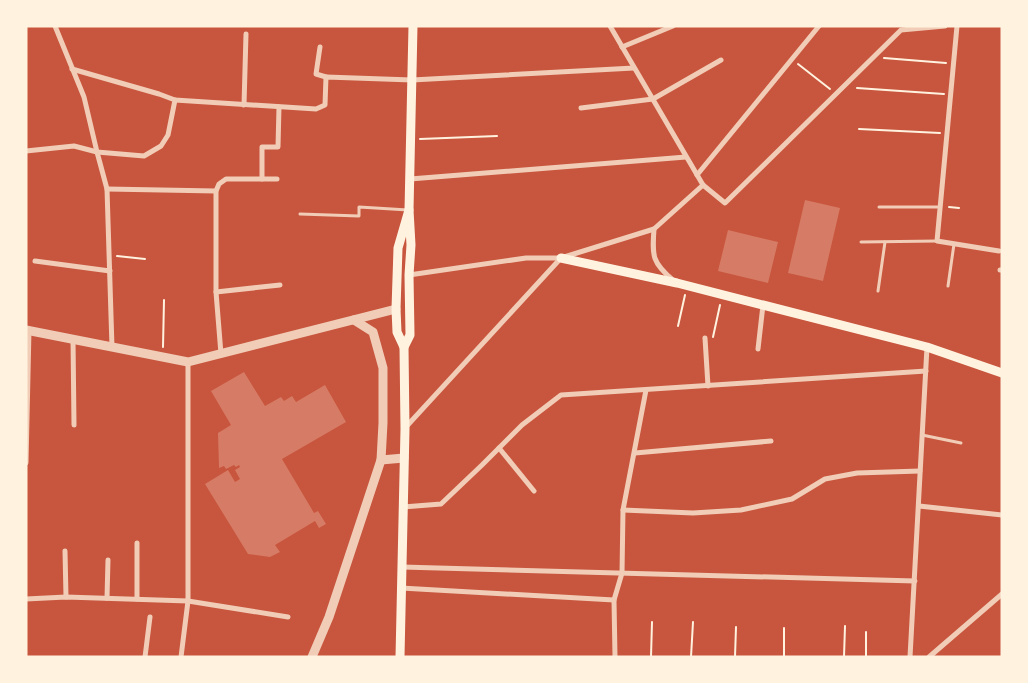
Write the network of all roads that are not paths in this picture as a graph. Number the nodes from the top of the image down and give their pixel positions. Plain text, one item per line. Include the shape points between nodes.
1 (56, 26) edge
2 (413, 26) edge
3 (610, 26) edge
4 (673, 26) edge
5 (819, 26) edge
6 (945, 26) edge
7 (957, 26) edge
8 (246, 34) dead end
9 (320, 47) dead end
10 (622, 47) junction
11 (722, 60) dead end
12 (634, 68) junction
13 (72, 69) junction
14 (326, 77) junction
15 (412, 80) junction
16 (652, 99) junction
17 (175, 100) junction
18 (244, 105) junction
19 (279, 107) junction
20 (581, 108) dead end
21 (26, 151) edge
22 (97, 152) junction
23 (686, 157) junction
24 (697, 175) junction
25 (262, 179) junction
26 (277, 179) dead end
27 (410, 179) junction
28 (703, 185) junction
29 (107, 189) junction
30 (216, 191) junction
31 (940, 206) junction
32 (879, 207) dead end
33 (409, 210) junction
34 (300, 214) dead end
35 (654, 229) junction
36 (937, 240) junction
37 (862, 242) dead end
38 (885, 242) junction
39 (954, 244) junction
40 (999, 251) dead end
41 (561, 258) junction
42 (35, 261) dead end
43 (110, 271) junction
44 (409, 275) junction
45 (677, 283) junction
46 (280, 285) dead end
47 (948, 286) dead end
48 (878, 291) dead end
49 (216, 292) junction
50 (763, 305) junction
51 (396, 309) junction
52 (354, 320) junction
53 (28, 330) edge
54 (704, 338) dead end
55 (73, 339) junction
56 (112, 347) junction
57 (404, 347) junction
58 (927, 347) junction
59 (758, 349) dead end
60 (220, 354) junction
61 (188, 362) junction
62 (926, 372) junction
63 (1002, 373) edge
64 (708, 386) junction
65 (646, 390) junction
66 (74, 425) dead end
67 (405, 429) junction
68 (922, 435) junction
69 (26, 441) edge
70 (771, 441) dead end
71 (961, 443) dead end
72 (499, 448) junction
73 (635, 453) junction
74 (404, 458) junction
75 (381, 460) junction
76 (26, 463) edge
77 (920, 471) junction
78 (534, 491) dead end
79 (919, 506) junction
80 (403, 507) junction
81 (623, 510) junction
82 (1002, 515) edge
83 (137, 543) dead end
84 (65, 551) dead end
85 (108, 560) dead end
86 (402, 567) junction
87 (622, 573) junction
88 (914, 581) junction
89 (401, 588) junction
90 (1002, 594) edge
91 (66, 597) junction
92 (107, 598) junction
93 (26, 599) edge
94 (137, 599) junction
95 (614, 600) junction
96 (188, 601) junction
97 (150, 617) dead end
98 (288, 617) dead end
99 (145, 657) edge
100 (181, 657) edge
101 (312, 657) edge
102 (400, 657) edge
103 (615, 657) edge
104 (910, 657) edge
105 (929, 657) edge

1 - 13 street
2 - 15 main road
3 - 10 street
4 - 10 street
5 - 24 street
6 - 28 street via 901,30 725,203
7 - 31 street
8 - 18 street
9 - 14 street via 316,74
10 - 12 street
11 - 16 street
12 - 15 street
12 - 16 street
13 - 17 street
13 - 22 street via 84,97
14 - 15 street
14 - 19 street via 325,105 316,109
15 - 27 main road
16 - 20 street
16 - 23 street
17 - 18 street
17 - 22 street via 168,135 161,146 144,156
18 - 19 street
19 - 25 street via 278,147 262,147
21 - 22 street via 74,146
22 - 29 street
23 - 24 street
23 - 27 street
24 - 28 street
25 - 26 street
25 - 30 street via 226,179
27 - 33 main road
28 - 35 street
29 - 30 street
29 - 43 street
30 - 49 street
31 - 32 lane
31 - 36 street
33 - 34 lane via 360,207 358,216
33 - 44 main road
33 - 51 main road via 398,248
35 - 41 street
35 - 45 street via 654,260
36 - 38 lane
36 - 39 street
37 - 38 lane
38 - 48 lane
39 - 40 street
39 - 47 lane
41 - 44 street via 526,258
41 - 45 main road
41 - 67 street
42 - 43 street
43 - 56 street
44 - 57 main road via 410,335
45 - 50 main road
46 - 49 street
49 - 60 street
50 - 58 main road
50 - 59 street
51 - 52 street
51 - 57 main road via 397,332
52 - 60 street
52 - 75 street via 373,332 383,368
53 - 55 street
53 - 69 street
54 - 64 street
55 - 56 street
55 - 66 street
56 - 61 street
57 - 67 main road
58 - 62 street
58 - 63 main road
60 - 61 street
61 - 96 street
62 - 64 street
62 - 68 street
64 - 65 street
65 - 72 street via 561,395 522,425
65 - 73 street
67 - 74 main road
68 - 71 lane
68 - 77 street
69 - 76 street
70 - 73 street
72 - 78 street
72 - 80 street via 441,504
73 - 81 street
74 - 75 street
74 - 80 main road
75 - 101 street via 329,617
77 - 79 street
77 - 81 street via 857,473 825,480 792,499 741,510 693,513
79 - 82 street
79 - 88 street
80 - 86 main road
81 - 87 street
83 - 94 street
84 - 91 street
85 - 92 street
86 - 87 street
86 - 89 main road
87 - 88 street
87 - 95 street
88 - 104 street
89 - 95 street
89 - 102 main road
90 - 105 street
91 - 92 street
91 - 93 street
92 - 94 street
94 - 96 street
95 - 103 street
96 - 98 street
96 - 100 street
97 - 99 street

